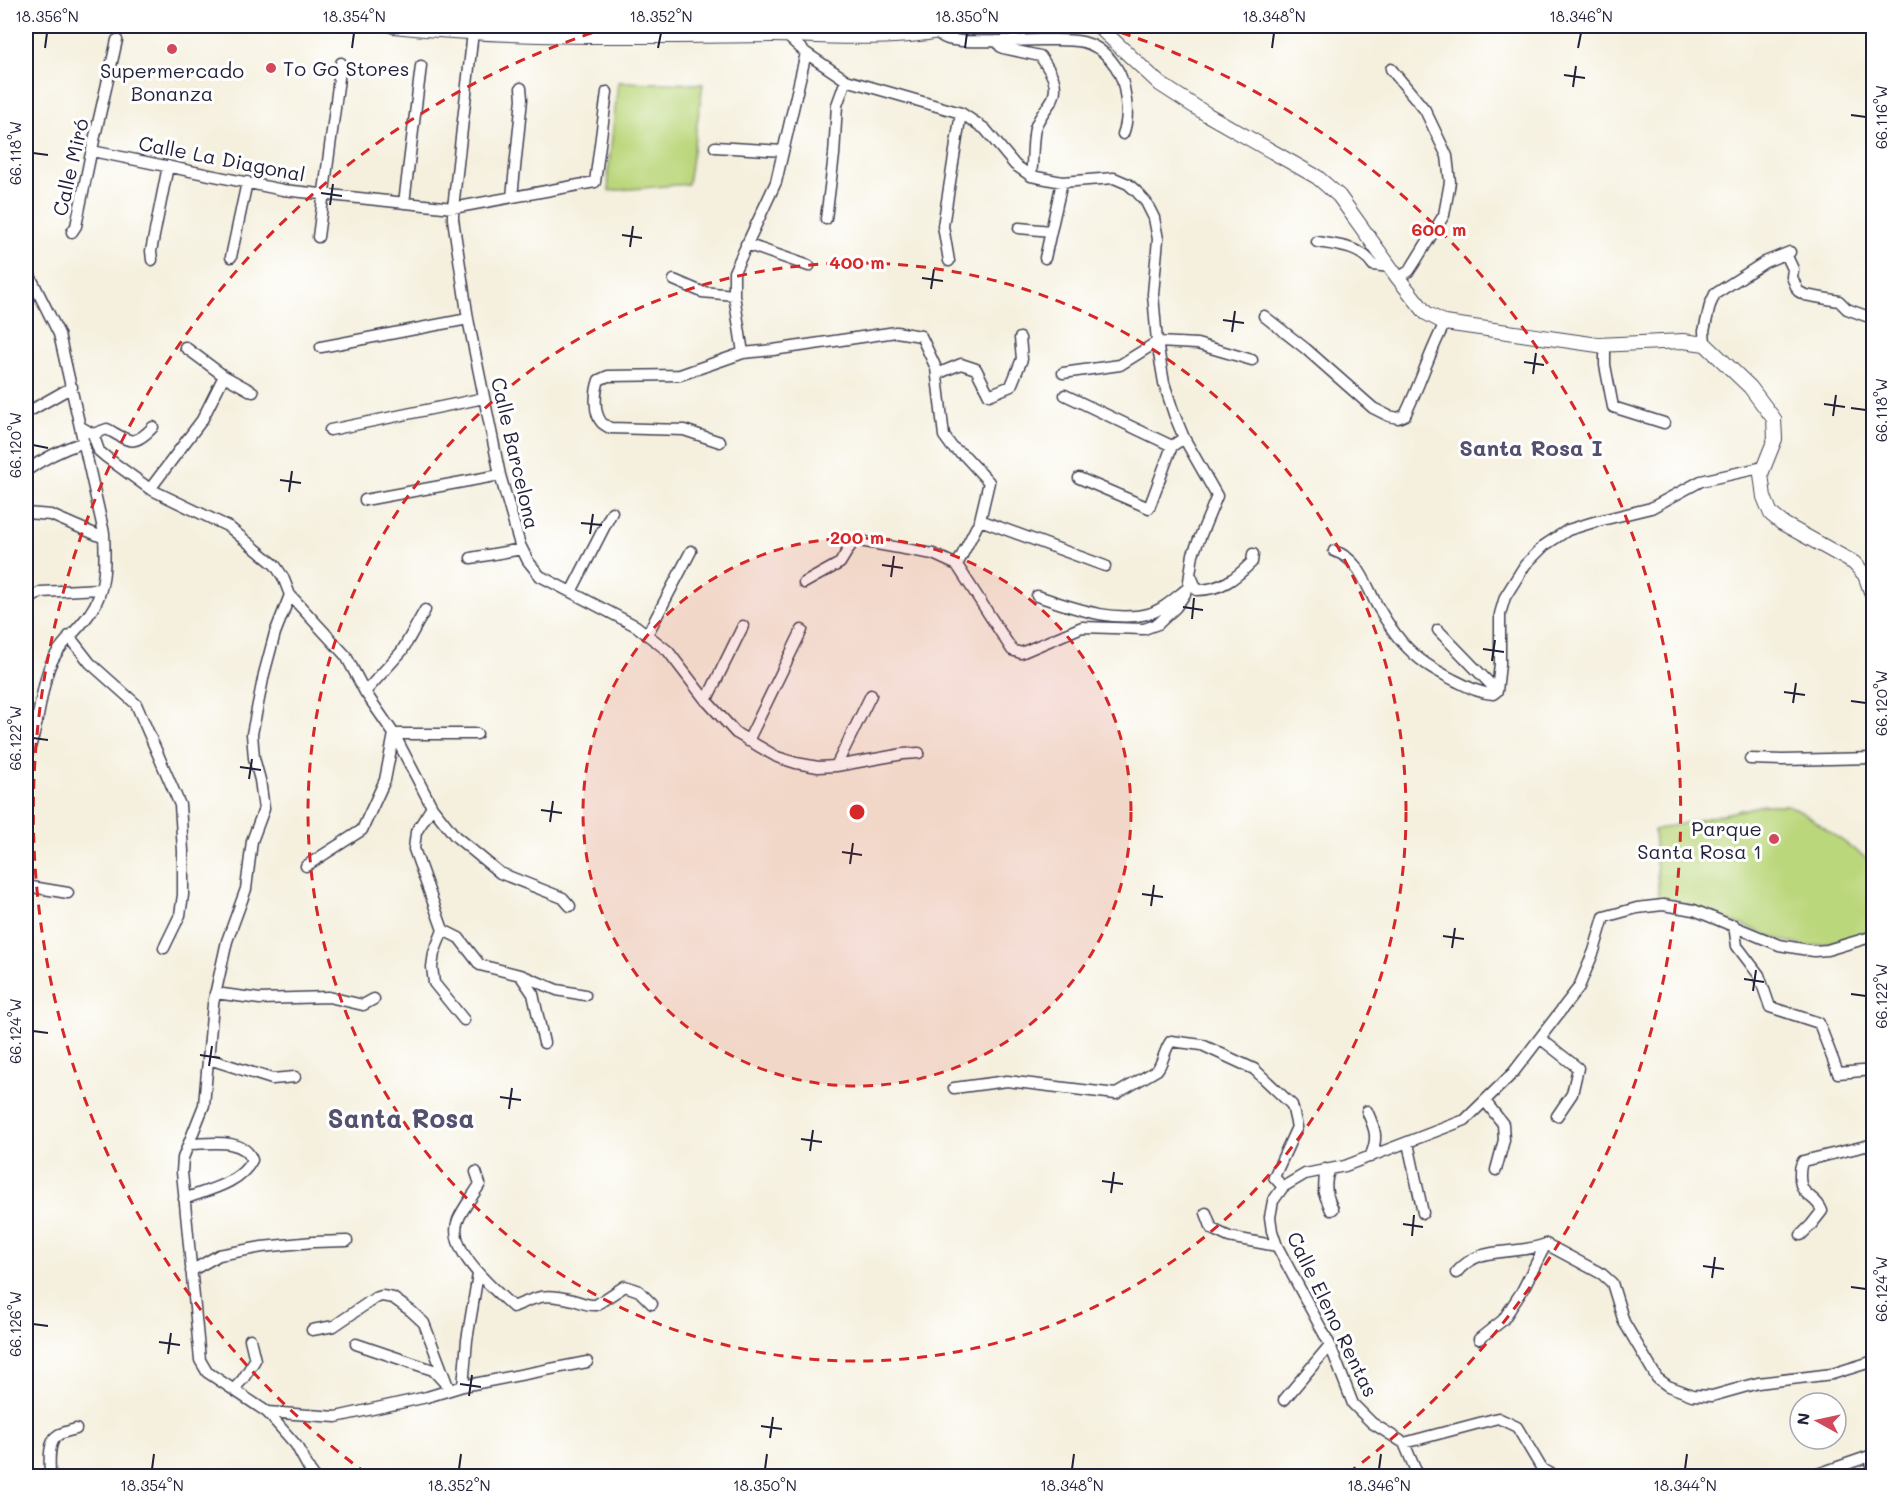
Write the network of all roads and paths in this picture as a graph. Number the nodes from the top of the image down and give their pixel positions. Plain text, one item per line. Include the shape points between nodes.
1 (393, 26) edge
2 (961, 26) edge
3 (1086, 26) edge
4 (1099, 27) edge
5 (937, 28) edge
6 (808, 30) edge
7 (473, 32) junction
8 (786, 35) junction
9 (117, 40) dead end
10 (998, 41) junction
11 (806, 52) junction
12 (341, 63) dead end
13 (421, 66) dead end
14 (1391, 69) dead end
15 (846, 80) junction
16 (521, 88) dead end
17 (607, 92) dead end
18 (961, 113) junction
19 (1123, 134) dead end
20 (715, 147) dead end
21 (92, 151) junction
22 (783, 151) junction
23 (168, 166) junction
24 (1031, 176) junction
25 (247, 182) junction
26 (1062, 182) junction
27 (324, 194) junction
28 (512, 197) junction
29 (404, 203) junction
30 (453, 208) junction
31 (826, 219) dead end
32 (1019, 228) dead end
33 (1052, 231) junction
34 (72, 232) dead end
35 (318, 237) dead end
36 (1317, 242) dead end
37 (746, 244) junction
38 (231, 257) dead end
39 (1045, 258) dead end
40 (152, 260) dead end
41 (950, 261) dead end
42 (809, 266) dead end
43 (26, 268) edge
44 (1394, 272) junction
45 (674, 280) dead end
46 (734, 295) junction
47 (1264, 316) dead end
48 (1866, 316) dead end
49 (468, 319) junction
50 (1445, 323) junction
51 (1020, 338) dead end
52 (1157, 342) junction
53 (1705, 344) junction
54 (1598, 345) junction
55 (185, 347) dead end
56 (321, 347) dead end
57 (743, 353) junction
58 (1252, 360) dead end
59 (1063, 373) dead end
60 (936, 374) junction
61 (224, 376) junction
62 (72, 387) junction
63 (254, 392) dead end
64 (1065, 395) dead end
65 (484, 398) junction
66 (26, 413) edge
67 (1664, 423) dead end
68 (81, 427) junction
69 (153, 427) dead end
70 (330, 430) dead end
71 (93, 434) junction
72 (1185, 438) junction
73 (84, 442) junction
74 (720, 442) dead end
75 (1172, 446) junction
76 (1764, 467) junction
77 (26, 471) edge
78 (500, 475) junction
79 (1079, 478) dead end
80 (150, 489) junction
81 (365, 500) dead end
82 (612, 512) dead end
83 (26, 513) edge
84 (980, 520) junction
85 (104, 538) junction
86 (522, 549) junction
87 (691, 550) dead end
88 (1334, 551) dead end
89 (1253, 554) dead end
90 (471, 558) dead end
91 (957, 565) junction
92 (1105, 566) dead end
93 (1191, 576) junction
94 (804, 583) dead end
95 (1188, 588) junction
96 (100, 589) junction
97 (571, 592) junction
98 (290, 595) junction
99 (1037, 596) dead end
100 (1874, 600) edge
101 (26, 601) edge
102 (425, 610) dead end
103 (743, 626) dead end
104 (802, 630) dead end
105 (1438, 630) dead end
106 (647, 634) junction
107 (69, 636) junction
108 (1497, 692) junction
109 (365, 693) junction
110 (871, 695) dead end
111 (706, 701) junction
112 (394, 734) junction
113 (477, 734) dead end
114 (748, 741) junction
115 (919, 753) dead end
116 (26, 757) edge
117 (1874, 758) edge
118 (1750, 759) dead end
119 (836, 766) junction
120 (432, 807) junction
121 (306, 866) dead end
122 (26, 886) edge
123 (68, 892) dead end
124 (570, 906) dead end
125 (1734, 925) junction
126 (443, 930) junction
127 (1874, 936) edge
128 (164, 948) dead end
129 (520, 975) junction
130 (215, 993) junction
131 (585, 995) dead end
132 (374, 999) dead end
133 (464, 1020) dead end
134 (1541, 1039) junction
135 (544, 1043) dead end
136 (209, 1059) junction
137 (1874, 1070) edge
138 (294, 1077) dead end
139 (954, 1088) dead end
140 (1485, 1101) junction
141 (1367, 1111) dead end
142 (1557, 1116) dead end
143 (1408, 1143) junction
144 (189, 1144) junction
145 (1874, 1144) edge
146 (1370, 1157) junction
147 (1496, 1170) dead end
148 (476, 1172) dead end
149 (1283, 1187) junction
150 (184, 1198) junction
151 (1206, 1213) dead end
152 (1423, 1213) dead end
153 (1801, 1235) dead end
154 (347, 1241) dead end
155 (1546, 1244) junction
156 (1277, 1246) junction
157 (191, 1270) junction
158 (1456, 1273) dead end
159 (478, 1274) junction
160 (652, 1304) dead end
161 (312, 1330) dead end
162 (250, 1339) dead end
163 (1479, 1339) dead end
164 (356, 1344) dead end
165 (1330, 1345) junction
166 (1874, 1361) edge
167 (588, 1362) dead end
168 (463, 1386) junction
169 (234, 1389) junction
170 (449, 1389) junction
171 (1284, 1400) dead end
172 (267, 1412) junction
173 (76, 1429) dead end
174 (1404, 1443) junction
175 (1872, 1454) edge
176 (1874, 1475) edge
177 (50, 1476) edge
178 (313, 1476) edge
179 (1418, 1476) edge
180 (1555, 1476) edge
181 (1812, 1476) edge

1 - 7 street
2 - 5 street
3 - 4 street
4 - 44 street via 1160,84 1317,177 1339,196
5 - 6 street via 914,35 872,36
5 - 10 street via 941,37 951,40
6 - 8 street
7 - 8 street via 554,37
7 - 30 street, Calle Barcelona
8 - 11 street
9 - 21 street, Calle Miró
10 - 19 street via 1073,41 1101,51 1123,79 1128,115
10 - 24 street via 1003,48 1040,56 1053,74 1055,93 1035,128
11 - 15 street
11 - 22 street
12 - 27 street
13 - 29 street
14 - 44 street via 1425,110 1447,156 1450,182 1444,215 1413,265 1409,271
15 - 18 street
15 - 31 street via 837,105
16 - 28 street
17 - 28 street, Calle La Diagonal via 595,182
18 - 24 street via 985,129 1015,165
18 - 41 street via 944,226
20 - 22 street
21 - 23 street, Calle La Diagonal
21 - 34 street, Calle Miró
22 - 37 street via 776,182
23 - 25 street, Calle La Diagonal
23 - 40 street
24 - 26 street
25 - 27 street, Calle La Diagonal
25 - 38 street
26 - 33 street
26 - 52 street via 1114,178 1128,183 1146,202 1158,239 1153,294
27 - 29 street, Calle La Diagonal
27 - 35 street
28 - 30 street, Calle La Diagonal
29 - 30 street, Calle La Diagonal
30 - 49 street, Calle Barcelona
32 - 33 street
33 - 39 street
36 - 44 street via 1365,254 1373,265
37 - 42 street
37 - 46 street via 734,272
43 - 62 street via 59,334
44 - 50 street via 1426,313
45 - 46 street via 702,292
46 - 57 street
47 - 50 street via 1373,408 1398,418 1405,415
48 - 53 street via 1847,309 1839,301 1798,291 1788,253 1765,262 1715,294 1704,331
49 - 56 street
49 - 65 street, Calle Barcelona
50 - 54 street
51 - 60 street via 1022,359 1011,386 990,395 976,369 961,364
52 - 58 street via 1197,344
52 - 59 street via 1120,365
52 - 72 street via 1164,383
53 - 54 street via 1683,341
53 - 76 street via 1750,387 1774,418 1775,439
54 - 67 street via 1605,352 1612,407
55 - 61 street
57 - 60 street via 896,332 921,336
57 - 74 street via 680,375 608,376 599,380 596,389 597,412 602,423 610,428 684,430
60 - 84 street via 944,436 989,482
61 - 63 street
61 - 80 street via 202,420
62 - 66 street
62 - 68 street
64 - 75 street
65 - 70 street
65 - 78 street, Calle Barcelona
68 - 71 street
68 - 73 street
69 - 71 street via 133,441 107,429
71 - 80 street via 99,451
72 - 75 street
72 - 93 street via 1217,496 1193,554
73 - 77 street via 37,462
73 - 85 street
75 - 79 street via 1149,508
76 - 100 street via 1764,497 1771,514 1782,524 1854,563 1865,575
76 - 108 street via 1701,481 1651,508 1568,530 1545,545 1525,565 1505,597 1500,614
78 - 81 street
78 - 86 street, Calle Barcelona
80 - 98 street via 229,526 274,565
82 - 97 street
83 - 85 street via 51,515
84 - 91 street
84 - 92 street
85 - 96 street
86 - 90 street
86 - 97 street, Calle Barcelona via 540,576
87 - 106 street
88 - 108 street via 1353,561 1401,641 1423,664 1481,693
89 - 93 street via 1252,562 1242,572 1211,590 1197,590
91 - 94 street via 933,554 854,540 840,562
91 - 95 street via 1006,642 1021,653 1082,627 1144,629 1158,624
93 - 95 street
95 - 99 street via 1150,614 1124,617 1090,612
96 - 101 street via 41,592
96 - 107 street via 90,613
97 - 106 street, Calle Barcelona
98 - 109 street via 346,656
98 - 130 street via 275,633 252,734 264,809 252,841 246,890 227,941
102 - 109 street via 402,651
103 - 111 street
104 - 114 street
105 - 108 street
106 - 111 street, Calle Barcelona via 668,651
107 - 116 street via 49,669 34,739
107 - 128 street via 90,663 136,704 180,805 183,895 180,915
109 - 112 street
110 - 119 street
111 - 114 street, Calle Barcelona
112 - 113 street
112 - 120 street
112 - 121 street via 385,780 362,830
114 - 119 street, Calle Barcelona via 796,763
115 - 119 street, Calle Barcelona
117 - 118 street
120 - 124 street via 455,836 500,873 563,898
120 - 126 street via 416,832 414,849
122 - 123 street
125 - 127 street via 1779,945 1814,951
125 - 134 street via 1694,910 1663,905 1604,917 1579,987
125 - 137 street via 1737,946 1759,975 1770,1006 1819,1023 1838,1073
126 - 129 street via 459,938 480,965
126 - 133 street via 434,953 434,983
129 - 131 street via 557,990
129 - 135 street via 532,994
130 - 132 street via 260,999 329,997 363,1005
130 - 136 street
134 - 140 street via 1514,1074
134 - 142 street via 1578,1068 1572,1094
136 - 138 street via 272,1079
136 - 144 street via 204,1105
139 - 149 street via 1007,1081 1116,1094 1157,1070 1171,1041 1202,1046 1254,1069 1292,1105 1297,1127 1274,1177
140 - 143 street via 1465,1120
140 - 147 street via 1503,1124 1504,1140
141 - 146 street via 1376,1138
143 - 146 street
143 - 152 street
144 - 150 street via 183,1158
144 - 150 street via 233,1144 248,1151 252,1160 230,1180
145 - 153 street via 1803,1161 1801,1188 1822,1211
146 - 149 street via 1305,1174
148 - 159 street via 480,1184 457,1221 457,1231 463,1253
149 - 156 street, Calle Eleno Rentas via 1273,1201 1270,1217
150 - 157 street
151 - 156 street via 1212,1229 1229,1237
154 - 157 street via 282,1245 219,1255
155 - 158 street via 1478,1256 1464,1263
155 - 163 street via 1503,1320
155 - 166 street via 1612,1283 1624,1322 1657,1378 1692,1395 1712,1396 1758,1383 1832,1374
156 - 165 street, Calle Eleno Rentas
157 - 169 street via 200,1360 207,1372
159 - 160 street via 513,1307 538,1296 552,1295 591,1306 625,1286 639,1291
159 - 168 street
161 - 170 street via 334,1326 375,1298 393,1298 424,1323
162 - 169 street via 255,1360
164 - 170 street via 433,1370
165 - 171 street
165 - 174 street, Calle Eleno Rentas via 1353,1404 1372,1423
167 - 168 street
168 - 170 street
169 - 172 street
170 - 172 street via 336,1417
172 - 178 street via 296,1445
173 - 177 street via 54,1438
174 - 179 street
174 - 180 street via 1498,1418 1517,1427 1542,1469
175 - 176 street
175 - 181 street

